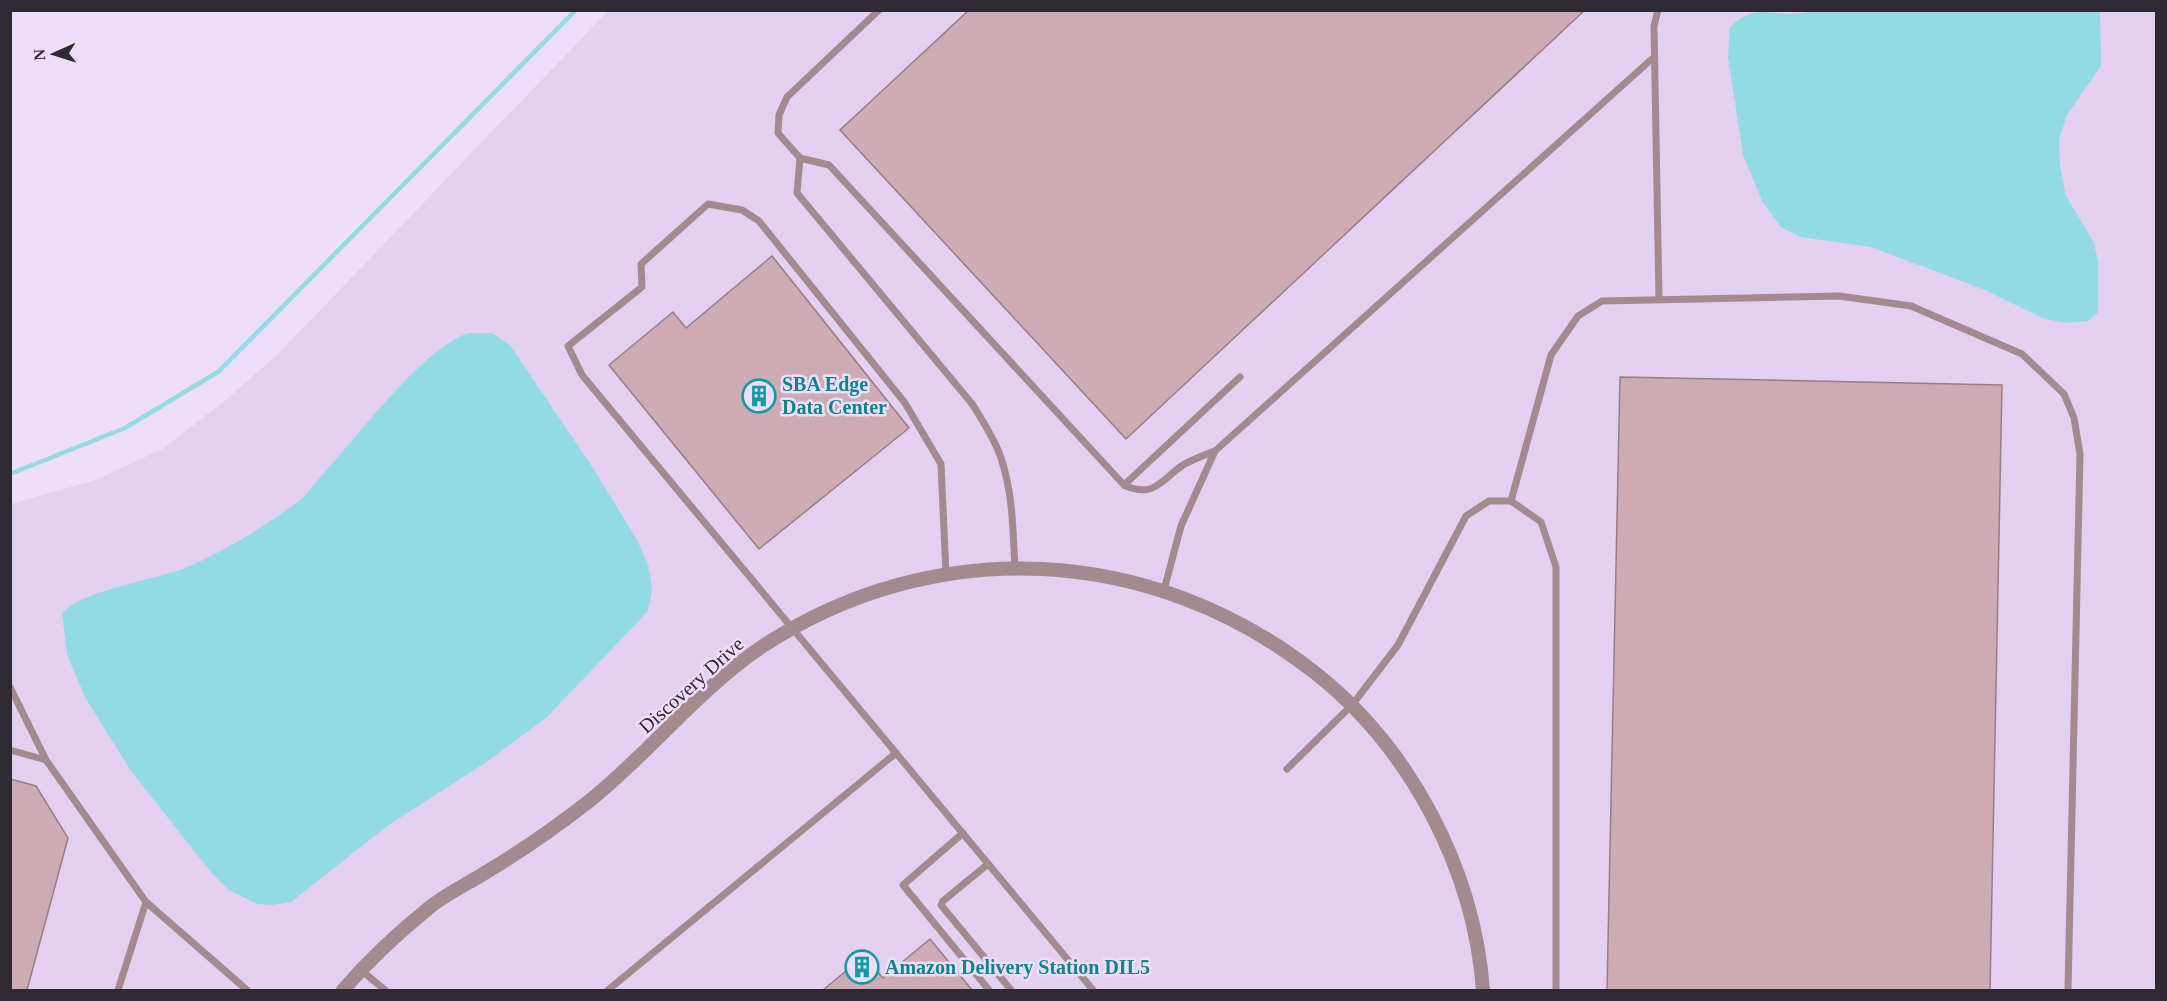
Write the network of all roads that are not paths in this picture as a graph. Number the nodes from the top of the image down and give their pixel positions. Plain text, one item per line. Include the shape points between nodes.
1 (879, 10) edge
2 (1658, 10) edge
3 (1654, 57) junction
4 (800, 158) junction
5 (1659, 299) junction
6 (1240, 377) dead end
7 (1215, 451) junction
8 (1124, 485) junction
9 (1511, 501) junction
10 (1015, 569) junction
11 (946, 574) junction
12 (1164, 590) junction
13 (795, 628) junction
14 (10, 687) edge
15 (1352, 705) junction
16 (10, 750) edge
17 (896, 753) junction
18 (45, 760) junction
19 (1287, 769) dead end
20 (963, 833) junction
21 (988, 864) junction
22 (146, 902) junction
23 (362, 971) junction
24 (118, 990) edge
25 (247, 990) edge
26 (343, 990) edge
27 (385, 990) edge
28 (608, 990) edge
29 (989, 990) edge
30 (1011, 990) edge
31 (1093, 990) edge
32 (1483, 990) edge
33 (1556, 990) edge
34 (2068, 990) edge

1 - 4 lane via 788,97 779,115 778,133
2 - 3 lane
3 - 5 lane
3 - 7 lane
4 - 8 lane via 829,165
4 - 10 lane via 797,193 973,405 990,433 1008,485
5 - 9 lane via 1602,301 1578,316 1551,355
5 - 34 lane via 1839,296 1911,306 2022,354 2064,394 2074,418 2080,454
6 - 8 lane
7 - 8 lane via 1185,464 1155,488 1135,490
7 - 12 lane via 1181,526
9 - 15 lane via 1489,501 1466,516 1398,645
9 - 33 lane via 1541,522 1556,567
10 - 11 street, Discovery Drive
10 - 12 street, Discovery Drive via 1086,573
11 - 13 street, Discovery Drive via 857,598
11 - 13 lane via 941,464 905,403 759,221 742,210 708,204 641,264 642,287 568,346 582,375
12 - 15 street, Discovery Drive via 1261,633
13 - 17 lane
13 - 23 street, Discovery Drive via 720,679 586,804 433,905
14 - 18 lane
15 - 19 lane
15 - 32 street, Discovery Drive via 1417,790 1453,860 1476,936
16 - 18 lane
17 - 20 lane
17 - 28 lane
18 - 22 lane
20 - 21 lane
20 - 29 lane via 903,885
21 - 30 lane via 941,905
21 - 31 lane
22 - 24 lane
22 - 25 lane
23 - 26 street, Discovery Drive
23 - 27 lane

